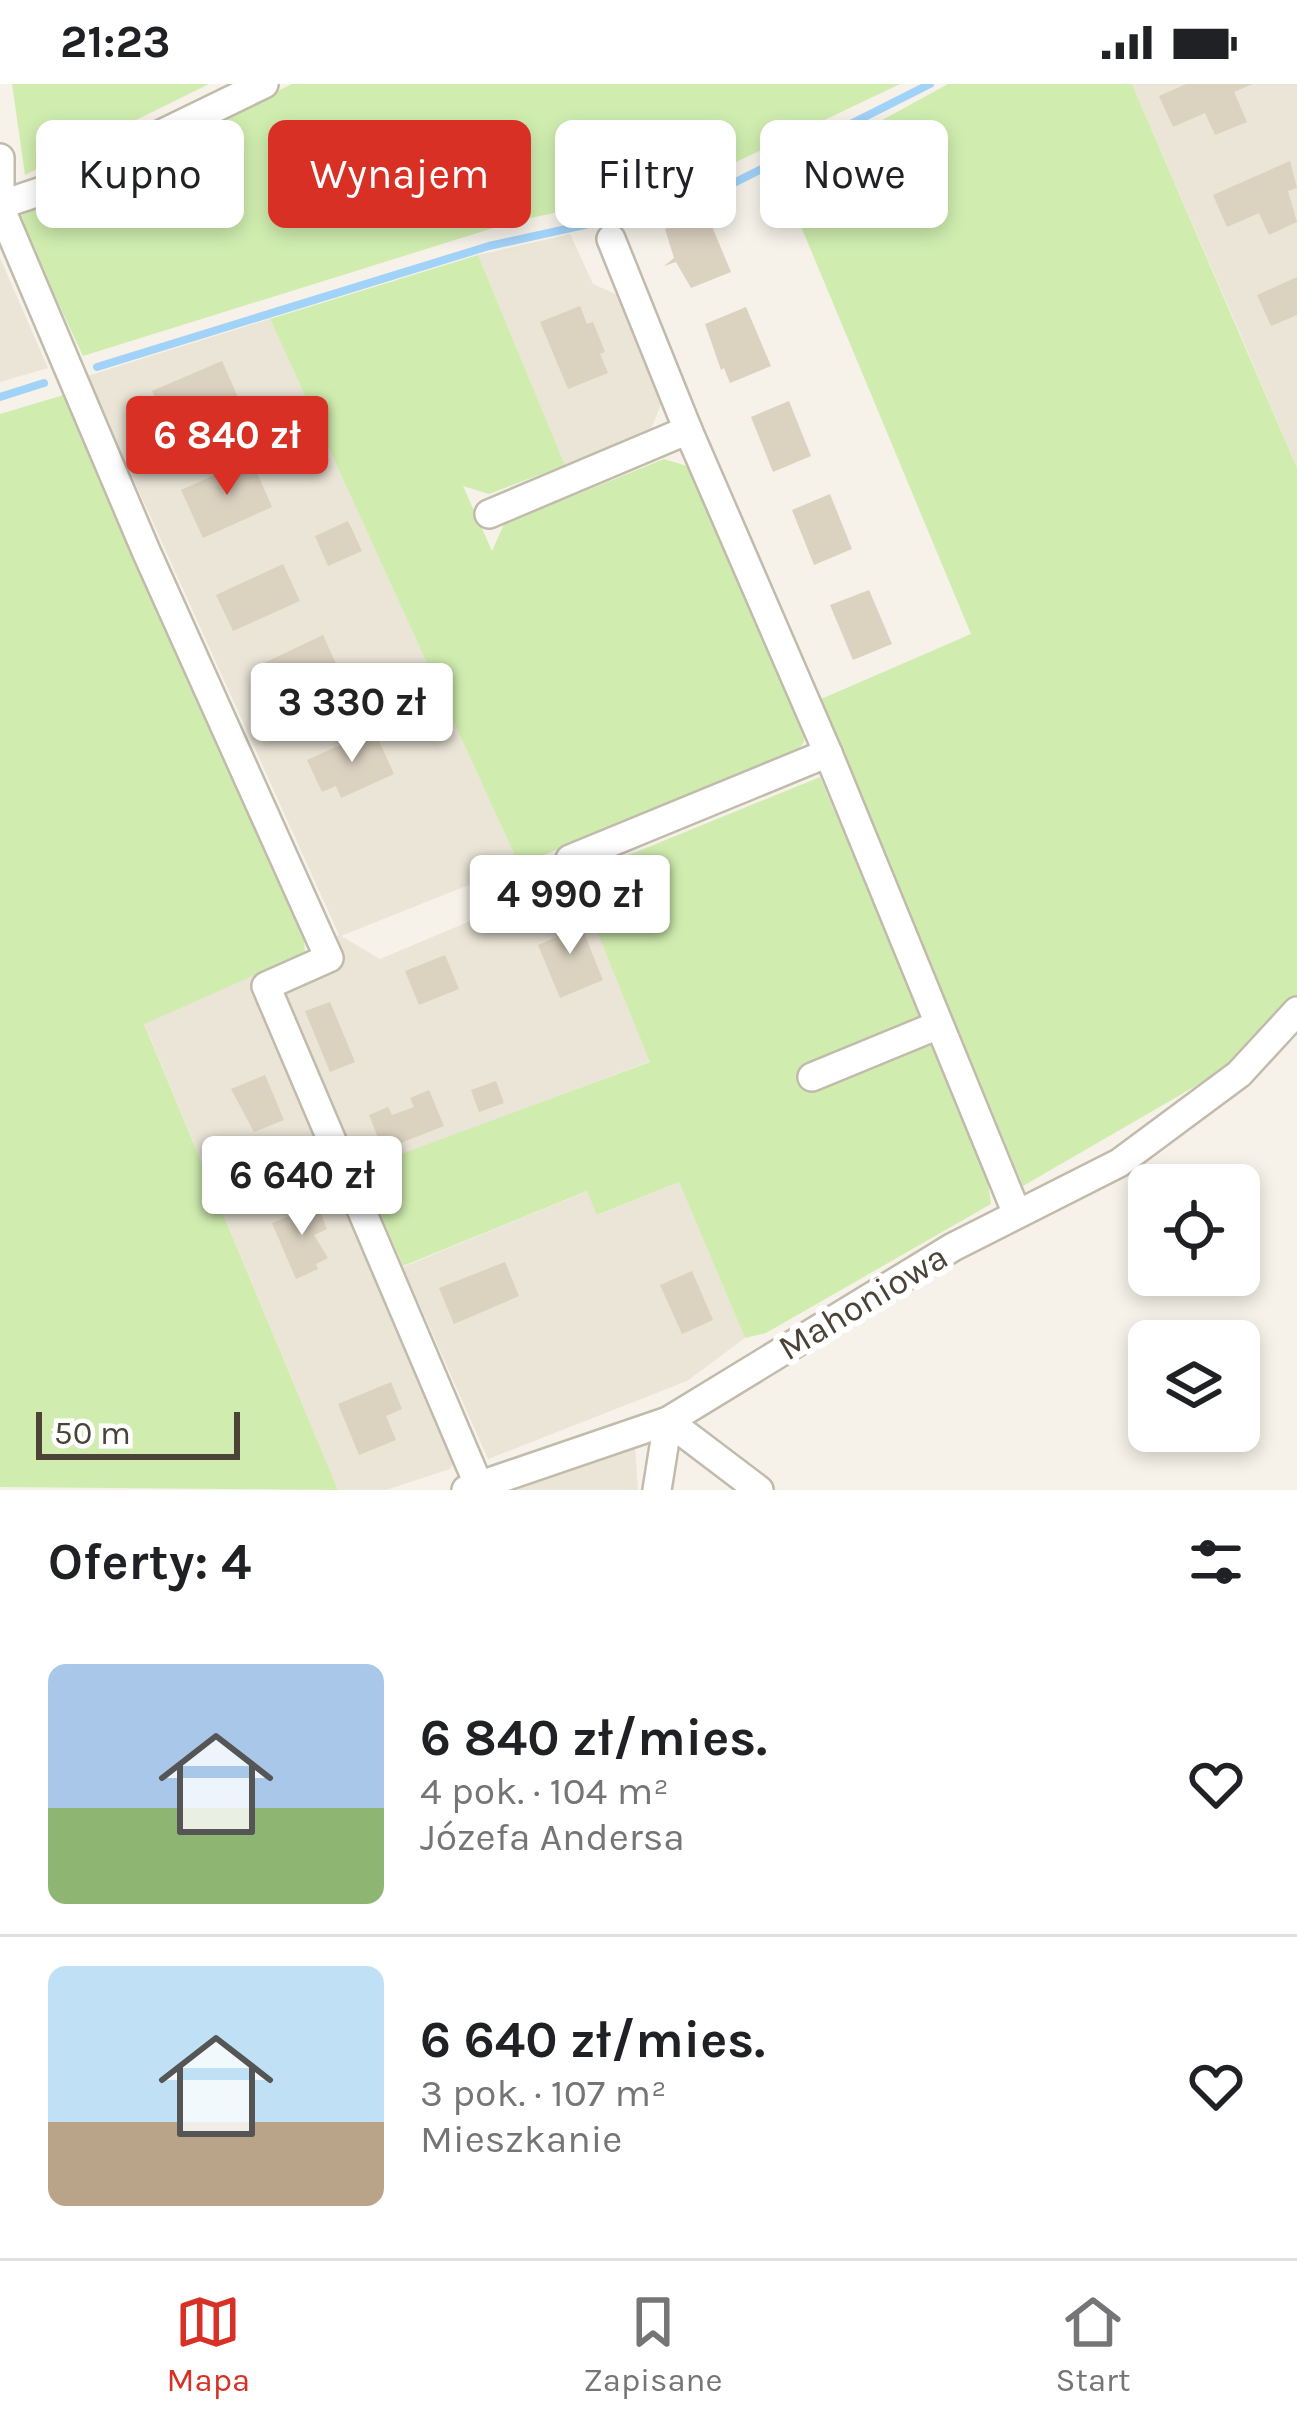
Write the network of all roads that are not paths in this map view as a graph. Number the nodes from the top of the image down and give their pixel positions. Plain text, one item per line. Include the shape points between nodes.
1 (264, 84) edge
2 (0, 158) edge
3 (0, 204) edge
4 (611, 239) dead end
5 (688, 430) junction
6 (489, 514) dead end
7 (828, 753) junction
8 (569, 859) dead end
9 (1297, 1012) edge
10 (936, 1026) junction
11 (812, 1077) dead end
12 (1017, 1214) junction
13 (668, 1421) junction
14 (472, 1488) edge
15 (657, 1490) edge
16 (759, 1490) edge

1 - 3 street via 48,190
2 - 3 street
3 - 14 street via 329,958 266,986
4 - 5 street
5 - 6 street
5 - 7 street
7 - 8 street
7 - 10 street
9 - 12 street, Mahoniowa via 1239,1074 1120,1162
10 - 11 street
10 - 12 street
12 - 13 street, Mahoniowa
13 - 14 street, Mahoniowa
13 - 15 street
13 - 16 street

